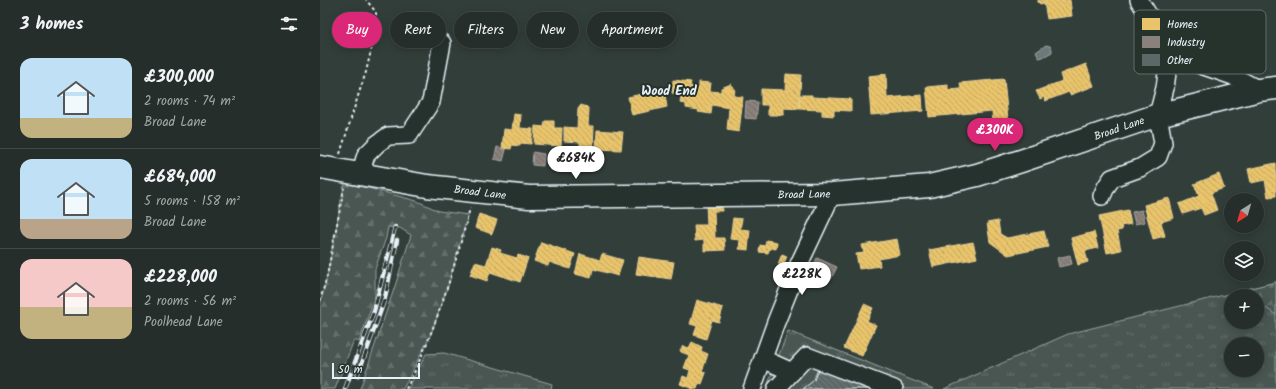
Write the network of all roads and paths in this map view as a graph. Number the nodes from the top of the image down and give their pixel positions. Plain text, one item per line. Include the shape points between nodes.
1 (366, 0) edge
2 (1139, 0) edge
3 (1145, 10) edge
4 (441, 48) edge
5 (1167, 74) edge
6 (1228, 74) edge
7 (1267, 89) edge
8 (1158, 115) junction
9 (340, 173) edge
10 (832, 194) junction
11 (1102, 196) dead end
12 (471, 206) dead end
13 (320, 301) edge
14 (763, 359) junction
15 (792, 372) junction
16 (406, 389) edge
17 (752, 389) edge
18 (776, 389) edge
19 (894, 389) edge

1 - 9 path via 376,12 376,29
2 - 3 street
4 - 9 street via 431,102 409,135 388,136
5 - 8 street
6 - 7 street
7 - 8 main road, Broad Lane
8 - 10 main road, Broad Lane via 977,175 929,186
8 - 11 street via 1163,143 1158,157 1140,168 1112,178
9 - 10 main road, Broad Lane via 529,197
9 - 13 path via 327,276
10 - 14 street via 800,262
12 - 16 path via 431,334
14 - 15 street
14 - 17 street
15 - 18 street
15 - 19 street via 807,356

